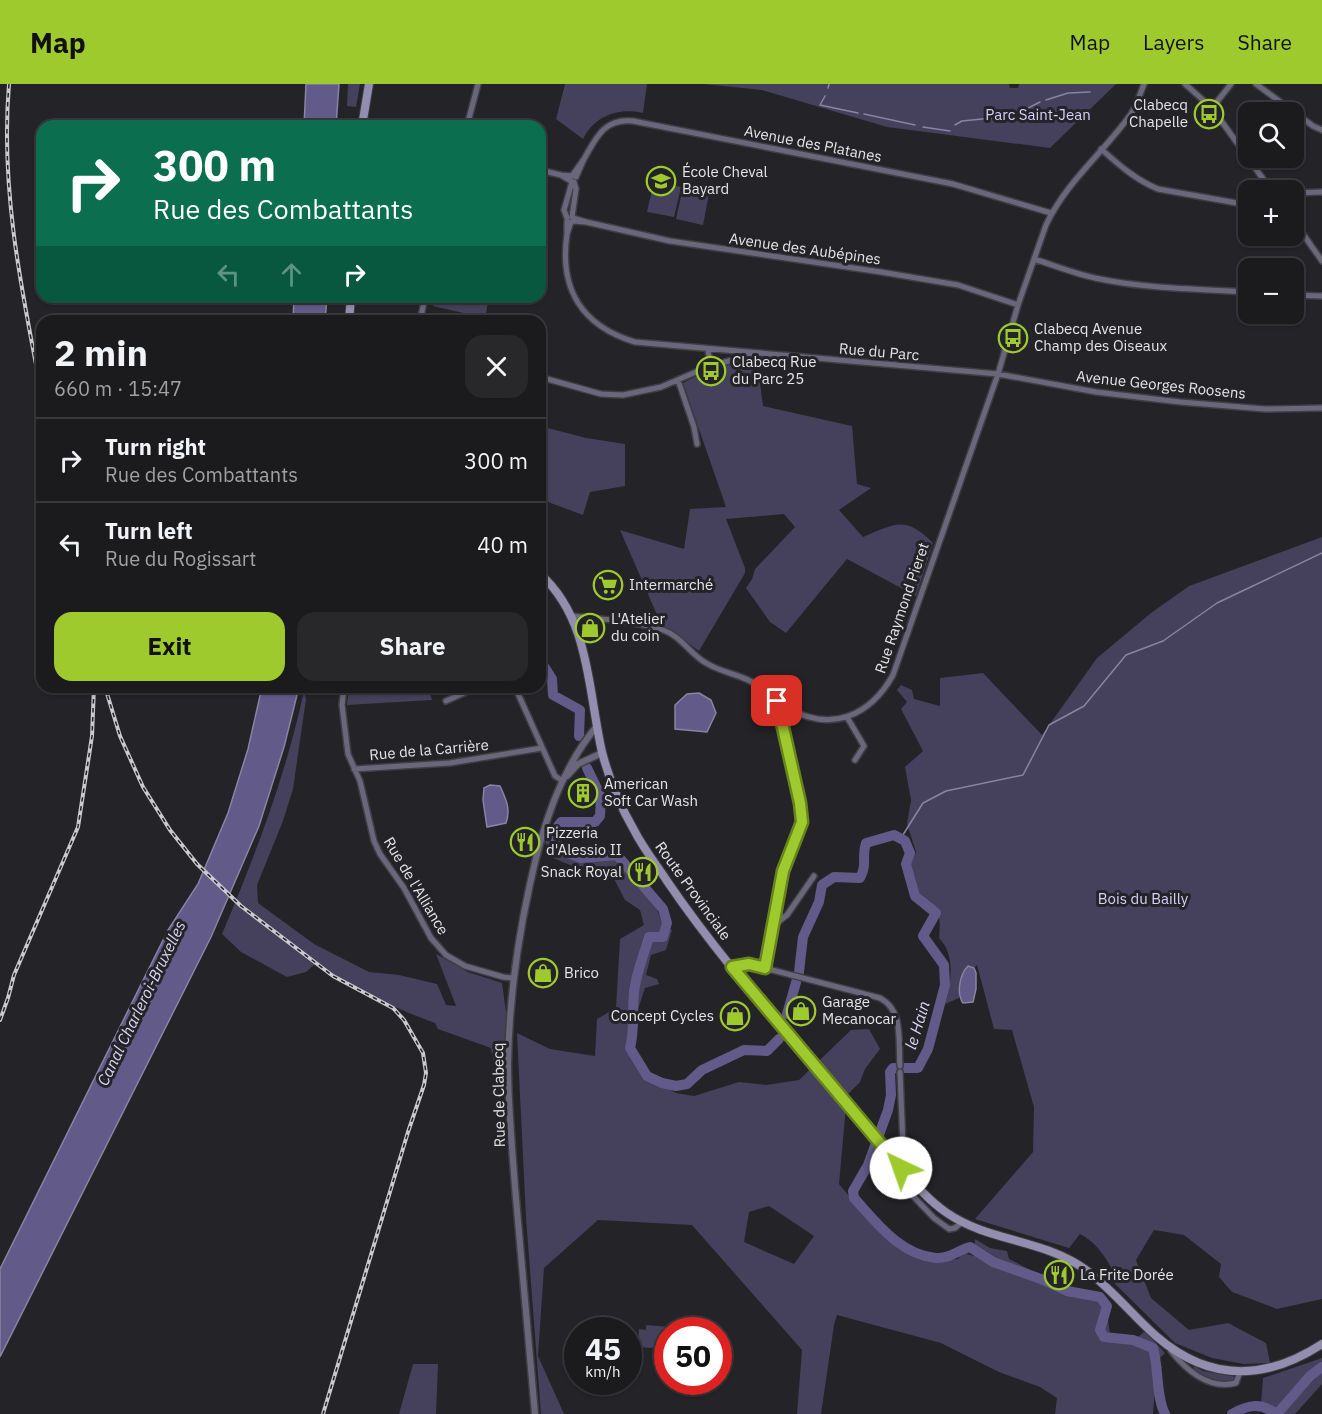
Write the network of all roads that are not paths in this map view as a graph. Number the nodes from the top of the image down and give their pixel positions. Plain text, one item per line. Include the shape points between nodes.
1 (369, 84) edge
2 (478, 84) edge
3 (1144, 84) edge
4 (1185, 84) edge
5 (1231, 84) edge
6 (1256, 84) edge
7 (1212, 108) junction
8 (363, 120) edge
9 (469, 120) edge
10 (1322, 130) edge
11 (1101, 149) junction
12 (546, 171) edge
13 (573, 179) junction
14 (1265, 180) edge
15 (1322, 192) edge
16 (1304, 193) edge
17 (1238, 203) edge
18 (1052, 213) junction
19 (570, 220) junction
20 (567, 234) joint
21 (1304, 236) edge
22 (1034, 259) junction
23 (1322, 261) edge
24 (1238, 291) edge
25 (1304, 295) edge
26 (1322, 296) edge
27 (1018, 305) junction
28 (708, 349) junction
29 (757, 354) junction
30 (710, 366) junction
31 (998, 375) junction
32 (546, 379) edge
33 (678, 380) junction
34 (1322, 408) edge
35 (697, 444) dead end
36 (546, 580) edge
37 (572, 616) junction
38 (343, 693) edge
39 (464, 693) edge
40 (518, 693) edge
41 (446, 701) dead end
42 (777, 701) junction
43 (847, 717) junction
44 (597, 726) junction
45 (542, 748) junction
46 (602, 753) junction
47 (855, 760) dead end
48 (354, 769) junction
49 (562, 781) junction
50 (814, 876) dead end
51 (772, 927) junction
52 (732, 967) junction
53 (765, 968) junction
54 (513, 978) junction
55 (901, 1168) junction
56 (1322, 1344) edge
57 (1167, 1345) junction
58 (1240, 1372) junction
59 (536, 1414) edge

1 - 8 main road
2 - 9 street
3 - 11 street, Rue Raymond Pieret via 1132,112
4 - 7 street
5 - 7 street
6 - 10 street
7 - 14 street
11 - 17 street via 1144,184
11 - 18 street, Rue Raymond Pieret
12 - 13 street
13 - 18 street, Avenue des Platanes via 593,141 604,129 627,120 953,184
13 - 19 street, Avenue des Platanes via 564,210
15 - 16 street
18 - 22 street, Rue Raymond Pieret
19 - 20 street, Avenue des Platanes
19 - 27 street, Avenue des Aubépines via 670,241 958,285
20 - 28 street, Rue du Parc via 564,264 573,295 597,323 635,342
21 - 23 street
22 - 24 street via 1120,283
22 - 27 street, Rue Raymond Pieret
25 - 26 street
27 - 31 street, Rue Raymond Pieret
28 - 29 street, Rue du Parc
28 - 30 street
29 - 30 street, Rue du Parc
29 - 31 street, Rue du Parc
30 - 33 street, Rue du Parc
31 - 34 street, Avenue Georges Roosens via 1180,402 1265,409
31 - 43 street, Rue Raymond Pieret via 893,675 878,698
32 - 33 street, Rue du Parc via 601,394 623,395
33 - 35 street
36 - 37 main road, Route Provinciale
37 - 42 street, Rue Raymond Pieret via 663,630 705,663 754,682
37 - 44 main road, Route Provinciale via 579,631
38 - 48 street, Rue de l'Alliance via 348,754
39 - 41 street
40 - 45 street
42 - 43 street, Rue Raymond Pieret via 822,719
42 - 51 street via 802,822 783,871
43 - 47 street via 864,746
44 - 46 main road, Route Provinciale
44 - 49 street, Rue de Clabecq
45 - 48 street, Rue de la Carrière via 450,763
45 - 49 street via 555,776
46 - 49 street, Rue de Clabecq via 578,764
46 - 52 main road, Route Provinciale via 611,783 634,831 694,920
48 - 54 street, Rue de l'Alliance via 374,841 431,938 446,955 465,966
49 - 54 street, Rue de Clabecq via 536,858
50 - 51 street via 787,915
51 - 53 street
52 - 53 street via 749,964
52 - 55 main road, Route Provinciale
53 - 55 street via 890,1004 897,1015
54 - 59 street, Rue de Clabecq via 509,1109
55 - 57 main road, Route Provinciale via 938,1206 962,1222 1075,1262
56 - 58 main road, Route Provinciale via 1281,1365
57 - 58 main road, Route Provinciale via 1207,1366
57 - 58 street via 1182,1363 1206,1381 1236,1383

